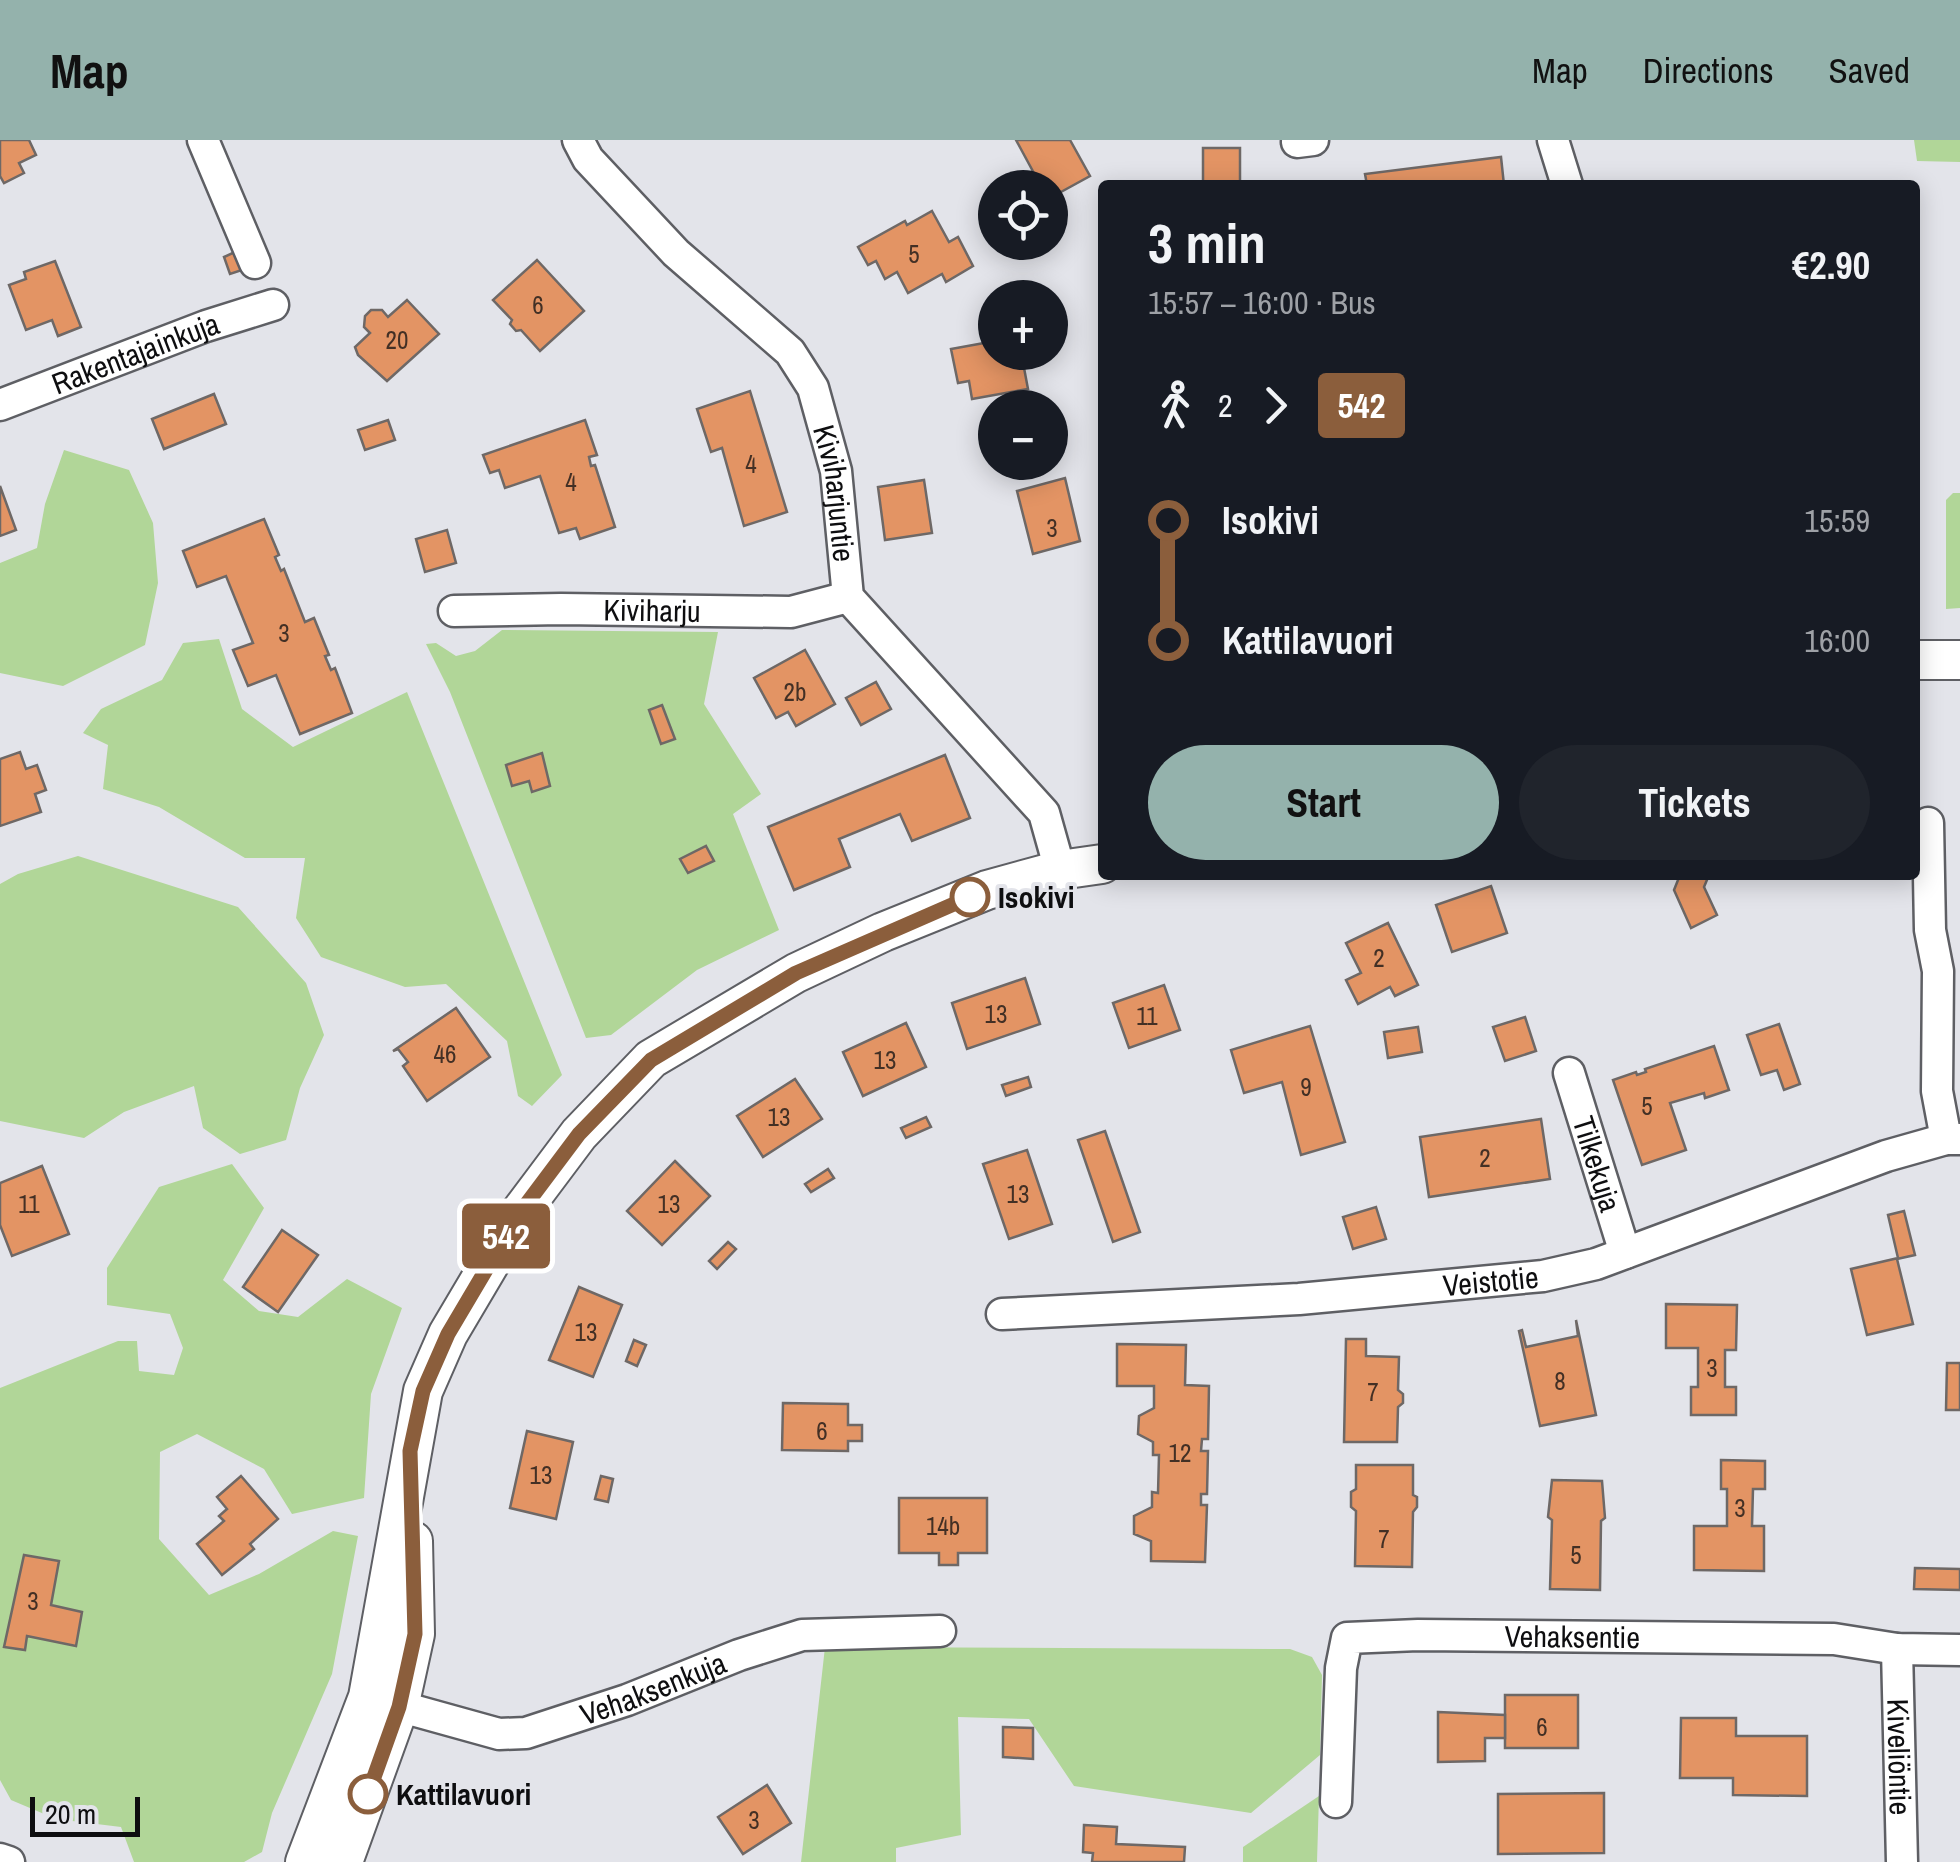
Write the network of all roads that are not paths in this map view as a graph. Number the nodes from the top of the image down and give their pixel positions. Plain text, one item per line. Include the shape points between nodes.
1 (202, 140) edge
2 (578, 140) edge
3 (1552, 140) edge
4 (1564, 180) edge
5 (255, 263) dead end
6 (274, 305) dead end
7 (0, 405) edge
8 (848, 598) junction
9 (454, 611) dead end
10 (1920, 660) edge
11 (1960, 660) edge
12 (1928, 823) dead end
13 (1098, 865) edge
14 (1060, 870) junction
15 (1570, 1073) dead end
16 (1953, 1139) edge
17 (1624, 1253) junction
18 (1002, 1314) dead end
19 (940, 1631) dead end
20 (1897, 1648) junction
21 (1960, 1650) edge
22 (383, 1702) junction
23 (1336, 1802) dead end
24 (0, 1859) edge
25 (9, 1862) edge
26 (305, 1862) edge
27 (343, 1862) edge
28 (1902, 1862) edge

1 - 5 street
2 - 8 street, Kiviharjuntie via 676,254 790,352 813,388 836,471
3 - 4 street
6 - 7 street, Rakentajainkuja
8 - 9 street, Kiviharju via 790,612
8 - 14 street, Kiviharjuntie via 1044,813
10 - 11 street
12 - 16 street via 1930,930 1938,971 1937,1091
13 - 14 street
14 - 22 street via 987,890 796,973 651,1060 579,1134 519,1214 448,1334 423,1391 410,1451 415,1634
15 - 17 street, Tilkekuja
16 - 17 street, Veistotie via 1886,1156
17 - 18 street, Veistotie via 1543,1276 1299,1299
19 - 22 street, Vehaksenkuja via 802,1635 526,1733 500,1734
20 - 21 street, Vehaksentie
20 - 23 street, Vehaksentie via 1834,1639 1347,1638
20 - 28 street, Kiveliöntie
22 - 26 street
22 - 27 street
24 - 25 street

